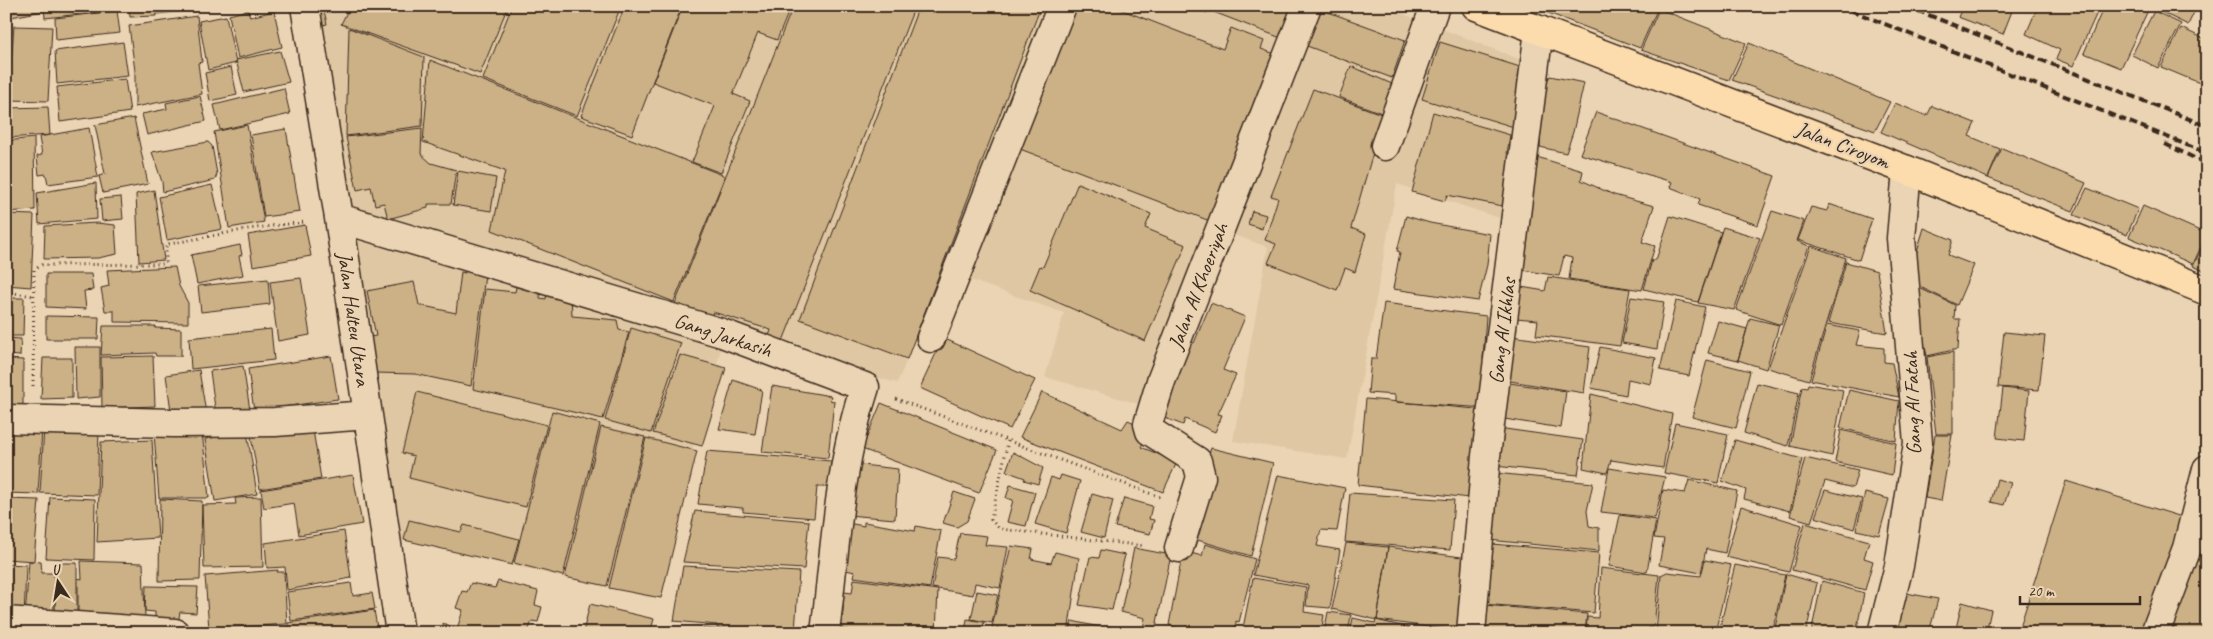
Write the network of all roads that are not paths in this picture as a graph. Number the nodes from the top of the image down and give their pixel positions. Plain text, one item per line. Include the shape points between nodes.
1 (305, 6) edge
2 (1062, 6) edge
3 (1307, 6) edge
4 (1435, 6) edge
5 (1476, 6) edge
6 (1539, 30) junction
7 (1385, 146) dead end
8 (1907, 170) junction
9 (339, 218) junction
10 (2207, 291) edge
11 (931, 338) dead end
12 (368, 415) junction
13 (19, 419) edge
14 (2207, 469) edge
15 (1179, 548) road end
16 (6, 621) edge
17 (175, 633) edge
18 (400, 633) edge
19 (825, 633) edge
20 (1472, 633) edge
21 (1882, 633) edge
22 (2155, 633) edge

1 - 9 street, Jalan Halteu Utara
2 - 11 street
3 - 15 street, Jalan Al Khoeriyah via 1161,381 1148,424 1150,431 1197,461 1201,477
4 - 7 street
5 - 6 main road, Jalan Ciroyom
6 - 8 main road, Jalan Ciroyom
6 - 20 street, Gang Al Ikhlas via 1486,456
8 - 10 main road, Jalan Ciroyom
8 - 21 street, Gang Al Fatah via 1901,238 1918,443 1899,566
9 - 12 street, Jalan Halteu Utara
9 - 19 street, Gang Jarkasih via 722,333 865,387 846,469
12 - 13 street via 275,422
12 - 18 street, Jalan Halteu Utara
14 - 22 street via 2187,548
16 - 17 street

